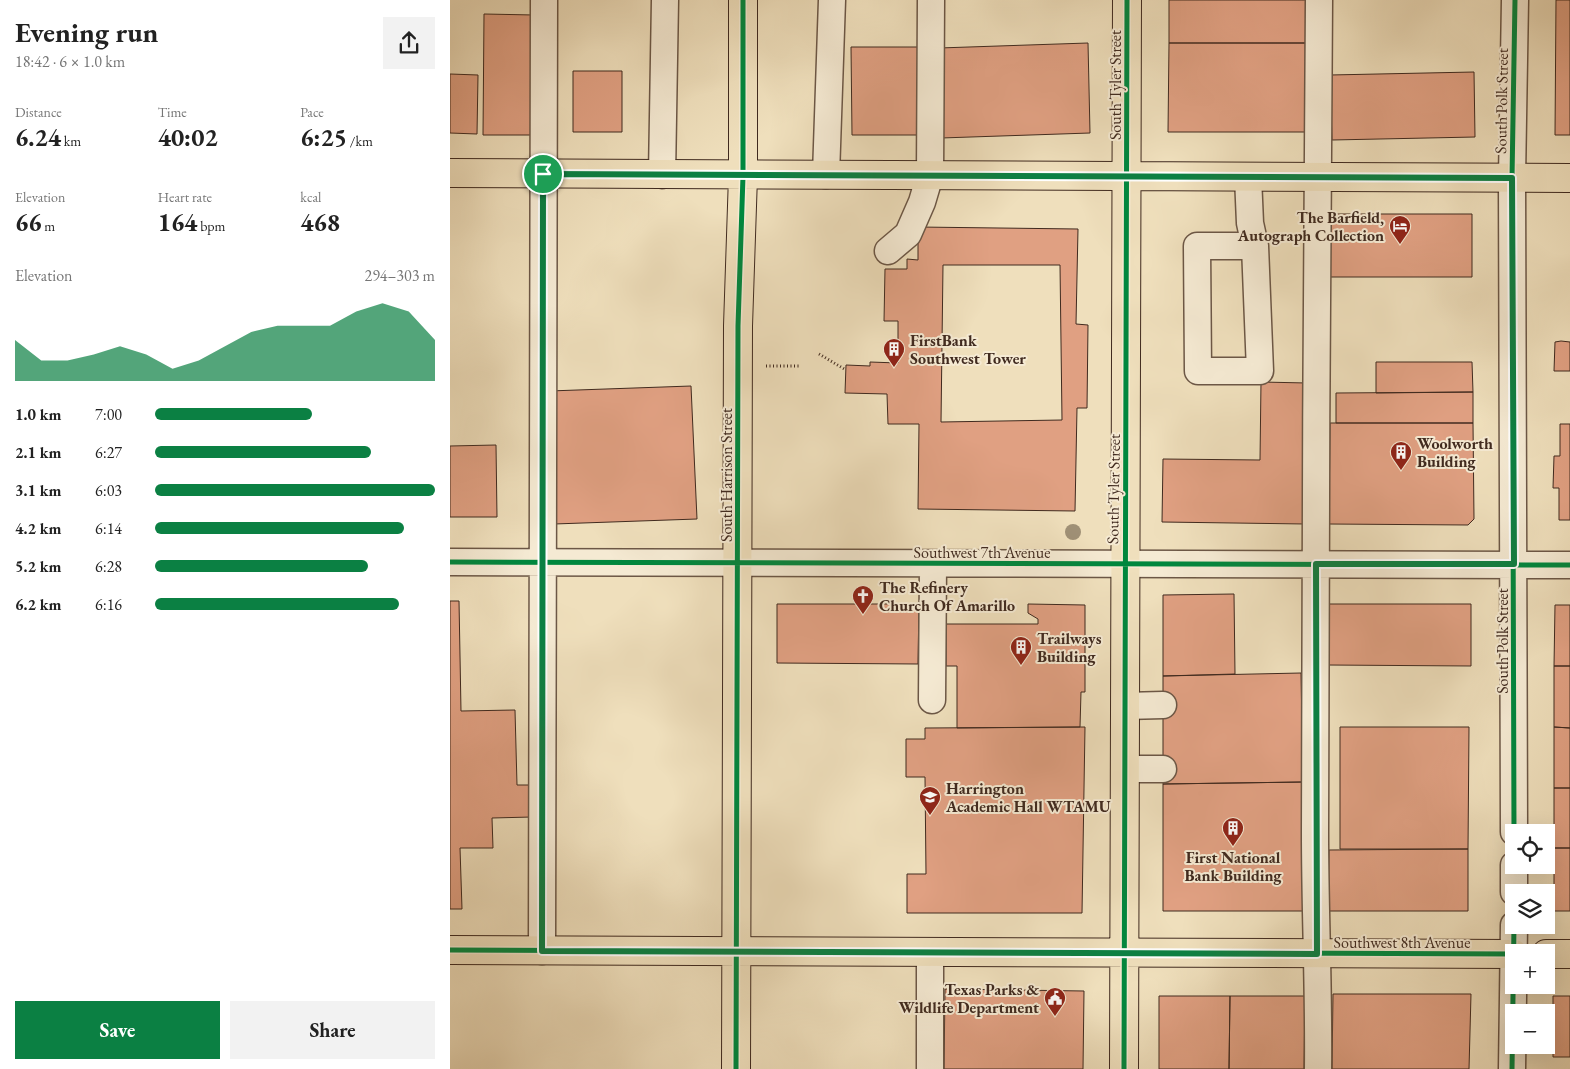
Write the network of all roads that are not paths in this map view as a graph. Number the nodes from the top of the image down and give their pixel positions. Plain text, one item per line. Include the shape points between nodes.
1 (544, 0) edge
2 (665, 0) edge
3 (743, 0) edge
4 (832, 0) edge
5 (931, 0) edge
6 (1128, 0) edge
7 (1319, 0) edge
8 (1515, 0) edge
9 (450, 173) edge
10 (543, 174) junction
11 (662, 175) junction
12 (826, 175) junction
13 (930, 175) junction
14 (743, 176) junction
15 (1128, 176) junction
16 (1248, 177) junction
17 (1317, 178) junction
18 (1512, 178) junction
19 (1570, 178) edge
20 (1255, 246) junction
21 (888, 251) dead end
22 (450, 562) edge
23 (542, 562) junction
24 (738, 563) junction
25 (933, 564) junction
26 (1316, 564) junction
27 (1514, 564) junction
28 (1124, 565) junction
29 (1570, 565) edge
30 (932, 700) dead end
31 (1163, 705) dead end
32 (1125, 706) junction
33 (1125, 769) junction
34 (1163, 769) dead end
35 (1514, 824) edge
36 (450, 950) edge
37 (736, 950) junction
38 (542, 951) junction
39 (930, 952) junction
40 (1124, 952) junction
41 (1317, 954) junction
42 (1505, 954) edge
43 (1555, 954) edge
44 (1570, 954) edge
45 (1513, 994) edge
46 (736, 1069) edge
47 (930, 1069) edge
48 (1124, 1069) edge
49 (1318, 1069) edge
50 (1512, 1069) edge

1 - 10 street
2 - 11 street
3 - 14 main road, South Harrison Street
4 - 12 street
5 - 13 street
6 - 15 main road, South Tyler Street
7 - 17 street
8 - 18 street, South Polk Street
9 - 10 main road
10 - 11 main road
10 - 23 street
11 - 14 main road
12 - 13 main road
12 - 14 main road
13 - 15 main road
13 - 21 street via 908,234
14 - 24 main road, South Harrison Street via 738,326
15 - 16 main road
15 - 28 main road, South Tyler Street
16 - 17 main road
16 - 20 street via 1250,223
17 - 18 main road
17 - 26 street
18 - 19 main road
18 - 27 street, South Polk Street
20 - 20 street via 1197,246 1198,371 1260,371
22 - 23 street, Southwest 7th Avenue
23 - 24 street, Southwest 7th Avenue
23 - 38 street
24 - 25 street, Southwest 7th Avenue
24 - 37 main road, South Harrison Street
25 - 28 street, Southwest 7th Avenue
25 - 30 street
26 - 27 street, Southwest 7th Avenue
26 - 28 street, Southwest 7th Avenue
26 - 41 street
27 - 29 street, Southwest 7th Avenue
27 - 35 street, South Polk Street
28 - 32 main road, South Tyler Street
31 - 32 street
32 - 33 main road, South Tyler Street
33 - 34 street
33 - 40 main road, South Tyler Street
36 - 38 main road, Southwest 8th Avenue
37 - 38 main road, Southwest 8th Avenue
37 - 39 main road, Southwest 8th Avenue
37 - 46 main road, South Harrison Street
39 - 40 main road, Southwest 8th Avenue
39 - 47 street
40 - 41 main road, Southwest 8th Avenue
40 - 48 main road, South Tyler Street
41 - 42 main road, Southwest 8th Avenue
41 - 49 street
43 - 44 main road
45 - 50 street

